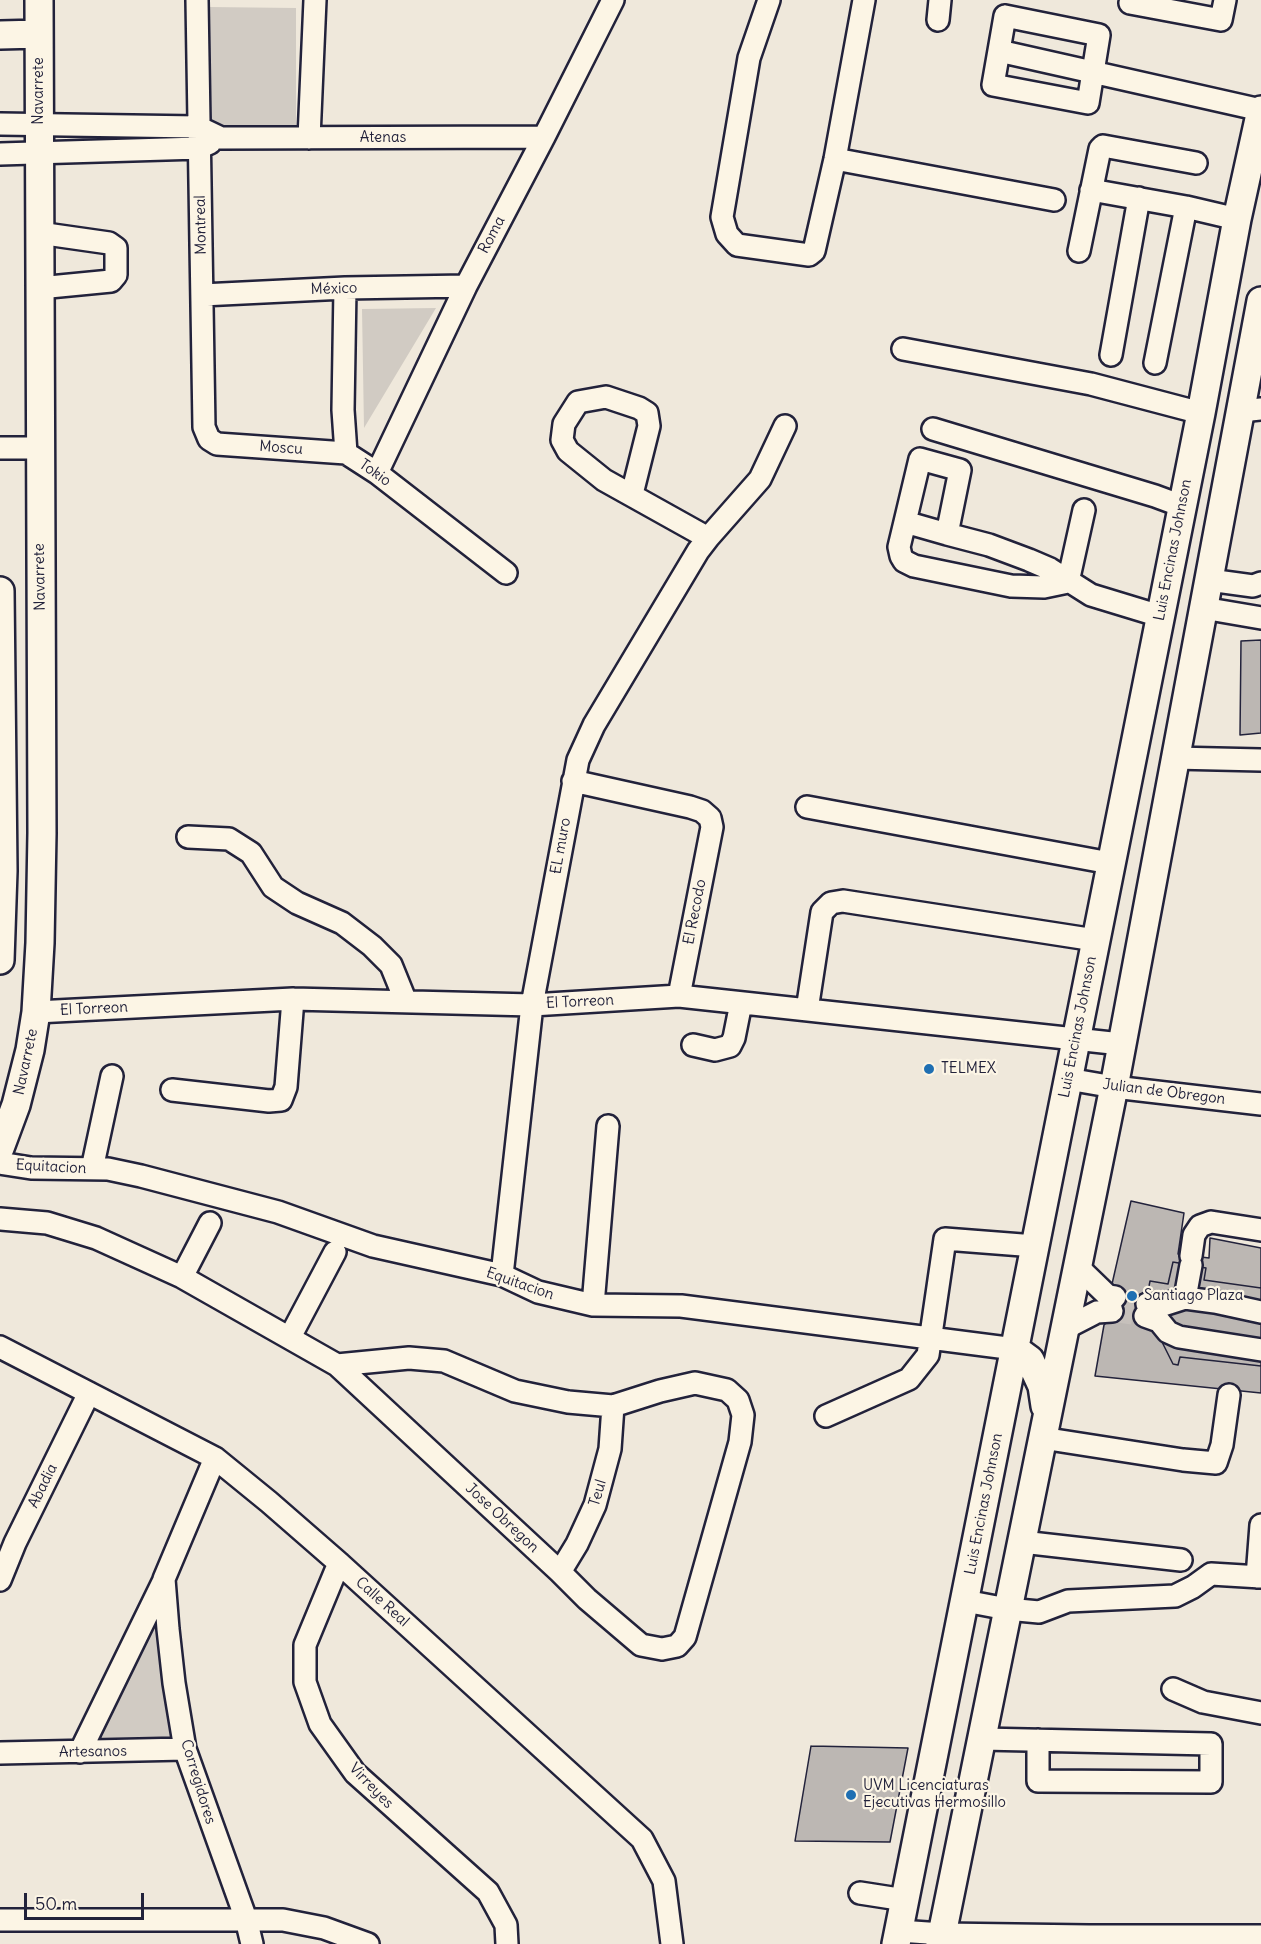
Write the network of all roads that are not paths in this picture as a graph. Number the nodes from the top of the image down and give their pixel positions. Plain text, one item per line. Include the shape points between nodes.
1 (39, 0) edge
2 (197, 0) edge
3 (315, 0) edge
4 (613, 0) edge
5 (769, 0) edge
6 (864, 0) edge
7 (1131, 0) edge
8 (1225, 0) edge
9 (39, 34) junction
10 (0, 35) edge
11 (999, 51) junction
12 (1093, 72) junction
13 (1261, 110) edge
14 (0, 124) edge
15 (38, 124) junction
16 (198, 127) junction
17 (544, 137) junction
18 (221, 138) junction
19 (309, 138) junction
20 (199, 148) junction
21 (38, 153) junction
22 (0, 154) edge
23 (835, 159) junction
24 (1196, 163) dead end
25 (1091, 190) junction
26 (1139, 198) junction
27 (1054, 200) dead end
28 (1186, 207) junction
29 (1237, 219) junction
30 (39, 233) junction
31 (1079, 251) dead end
32 (466, 286) junction
33 (39, 288) junction
34 (345, 288) junction
35 (202, 295) junction
36 (1261, 301) edge
37 (903, 349) dead end
38 (1111, 355) dead end
39 (1155, 363) dead end
40 (1251, 410) edge
41 (1201, 413) junction
42 (785, 426) dead end
43 (933, 429) dead end
44 (217, 444) joint
45 (0, 448) edge
46 (39, 448) junction
47 (346, 453) junction
48 (377, 473) junction
49 (632, 495) junction
50 (1182, 506) junction
51 (1084, 510) dead end
52 (905, 522) junction
53 (947, 534) junction
54 (708, 538) junction
55 (506, 573) dead end
56 (1209, 580) junction
57 (1068, 582) junction
58 (1261, 583) edge
59 (0, 591) edge
60 (1203, 608) junction
61 (1160, 616) junction
62 (1261, 618) edge
63 (1, 623) edge
64 (42, 718) junction
65 (1174, 758) junction
66 (1261, 760) edge
67 (573, 781) junction
68 (807, 807) dead end
69 (188, 837) dead end
70 (1110, 863) junction
71 (1095, 940) junction
72 (0, 960) edge
73 (679, 996) junction
74 (293, 999) junction
75 (406, 1002) junction
76 (741, 1003) junction
77 (532, 1005) junction
78 (807, 1010) junction
79 (36, 1012) junction
80 (1075, 1039) junction
81 (1121, 1044) junction
82 (693, 1045) dead end
83 (112, 1076) dead end
84 (1068, 1079) junction
85 (1114, 1086) junction
86 (172, 1090) dead end
87 (1261, 1104) edge
88 (608, 1126) dead end
89 (0, 1148) edge
90 (0, 1163) edge
91 (92, 1169) junction
92 (0, 1219) edge
93 (210, 1223) dead end
94 (1261, 1230) edge
95 (1035, 1246) junction
96 (335, 1252) dead end
97 (1077, 1266) junction
98 (502, 1275) junction
99 (182, 1277) junction
100 (1185, 1298) junction
101 (593, 1305) junction
102 (1261, 1312) edge
103 (1064, 1329) junction
104 (290, 1337) junction
105 (931, 1338) junction
106 (0, 1347) edge
107 (1015, 1349) junction
108 (1261, 1350) edge
109 (337, 1365) junction
110 (88, 1393) junction
111 (1228, 1395) dead end
112 (613, 1406) junction
113 (826, 1416) dead end
114 (1044, 1426) junction
115 (215, 1458) junction
116 (1261, 1525) edge
117 (1022, 1542) junction
118 (1181, 1560) dead end
119 (339, 1563) junction
120 (560, 1572) junction
121 (1259, 1577) edge
122 (164, 1579) junction
123 (0, 1580) edge
124 (965, 1601) junction
125 (1007, 1609) junction
126 (1173, 1689) dead end
127 (1261, 1713) edge
128 (982, 1738) junction
129 (1038, 1740) junction
130 (185, 1749) junction
131 (80, 1752) junction
132 (0, 1753) edge
133 (860, 1893) dead end
134 (905, 1900) junction
135 (246, 1919) junction
136 (0, 1920) edge
137 (1261, 1936) edge
138 (898, 1937) edge
139 (941, 1939) edge
140 (982, 1939) edge
141 (1050, 1940) edge
142 (1090, 1940) edge
143 (252, 1944) edge
144 (368, 1944) edge
145 (507, 1944) edge
146 (672, 1944) edge

1 - 9 main road, Navarrete
2 - 16 street, Montreal
3 - 19 street
4 - 17 street, Roma
5 - 23 street via 747,69 724,200 722,217 727,234 737,245 809,255 814,251
6 - 23 street
7 - 8 street via 1130,3 1221,20
9 - 10 main road
9 - 15 main road, Navarrete
11 - 12 street
11 - 12 street via 993,85 1088,103
11 - 12 street via 1005,16 1099,35
12 - 13 street
13 - 29 main road, Luis Encinas Johnson
14 - 15 street, Atenas
15 - 16 street, Atenas
15 - 21 main road, Navarrete
16 - 18 street, Atenas
16 - 20 street, Montreal
17 - 19 street, Atenas
17 - 32 street, Roma
18 - 19 street, Atenas
18 - 20 street, Atenas
20 - 21 street, Atenas
20 - 35 street, Montreal
21 - 22 street, Atenas
21 - 30 main road, Navarrete
23 - 27 street
24 - 25 street via 1103,146
25 - 26 street
25 - 31 street
26 - 28 street
26 - 38 street
28 - 29 street
28 - 39 street
29 - 41 main road, Luis Encinas Johnson
30 - 33 main road, Navarrete
30 - 33 street via 109,243 116,248 116,275 111,281
32 - 34 street, México
32 - 48 street, Roma
33 - 46 main road, Navarrete
34 - 35 street, México
34 - 47 street, Tokio
35 - 44 street, Montreal via 204,427 209,439
36 - 40 main road
37 - 41 street via 1091,384
40 - 56 main road
41 - 50 main road, Luis Encinas Johnson
42 - 54 street, EL muro via 760,479
43 - 50 street
44 - 47 street, Moscu
45 - 46 street
46 - 64 main road, Navarrete
47 - 48 street, Tokio
48 - 55 street, Tokio
49 - 49 street via 604,480 567,451 562,440 564,424 578,402 606,397 647,413 649,426
49 - 54 street
50 - 61 main road, Luis Encinas Johnson
51 - 57 street
52 - 53 street
52 - 53 street via 920,459 960,470
52 - 57 street via 900,556 914,566 1011,586 1044,587
53 - 57 street via 1029,560
54 - 67 street, EL muro via 594,725
56 - 58 street via 1252,586
56 - 60 main road
57 - 61 street via 1091,595
59 - 63 main road
60 - 62 street
60 - 65 main road
61 - 70 main road, Luis Encinas Johnson
63 - 64 main road via 16,646 19,713 24,718
63 - 72 main road
64 - 79 main road, Navarrete
65 - 66 street
65 - 81 main road
67 - 73 street, El Recodo via 702,811 710,818 712,827
67 - 77 street, EL muro
68 - 70 street
69 - 75 street via 229,839 251,852 273,887 297,903 342,923 372,946 391,965
70 - 71 main road, Luis Encinas Johnson
71 - 78 street via 843,901 831,903 822,912
71 - 80 main road, Luis Encinas Johnson
73 - 76 street, El Torreon
73 - 77 street, El Torreon
74 - 75 street, El Torreon
74 - 79 street, El Torreon
74 - 86 street via 286,1088 281,1100
75 - 77 street, El Torreon
76 - 78 street, El Torreon
76 - 82 street via 730,1047 715,1050
77 - 98 street, EL muro
78 - 80 street, El Torreon
79 - 89 main road, Navarrete via 16,1105
80 - 81 street, El Torreon
80 - 84 main road, Luis Encinas Johnson
81 - 85 main road
83 - 91 street
84 - 85 street, Julian de Obregon
84 - 95 main road, Luis Encinas Johnson
85 - 87 street, Julian de Obregon
85 - 97 main road
88 - 101 street
90 - 91 street, Equitacion
91 - 98 street, Equitacion via 141,1176 278,1212 373,1246
92 - 99 street, Jose Obregon via 47,1223 96,1238
93 - 99 street
94 - 100 street via 1210,1222 1200,1226 1194,1235
95 - 105 street via 945,1239
95 - 107 main road, Luis Encinas Johnson
96 - 104 street
97 - 103 main road
97 - 103 street via 1114,1304
98 - 101 street, Equitacion via 538,1292
99 - 104 street, Jose Obregon
100 - 102 street
100 - 108 street via 1153,1312 1168,1332
101 - 105 street, Equitacion via 681,1305
103 - 114 main road
104 - 109 street, Jose Obregon
105 - 107 street, Equitacion
105 - 113 street via 928,1355 909,1379
106 - 110 street, Calle Real
107 - 114 main road via 1030,1360 1042,1386
107 - 124 main road, Luis Encinas Johnson
109 - 112 street via 409,1358 444,1361 515,1391
109 - 120 street, Jose Obregon
110 - 115 street, Calle Real
110 - 123 street, Abadia
111 - 114 street via 1216,1463 1183,1460
112 - 120 street, Teul via 610,1449 595,1505
112 - 120 street, Jose Obregon via 695,1383 727,1390 738,1400 743,1415 740,1442 685,1637 677,1646 662,1649 641,1645
114 - 117 main road
115 - 119 street, Calle Real
115 - 122 street, Corregidores
116 - 121 street
117 - 118 street
117 - 125 main road
119 - 145 street, Virreyes via 305,1645 305,1682 320,1724 355,1773 488,1892 506,1925
119 - 146 street, Calle Real via 642,1839 664,1881
121 - 125 street via 1211,1574 1175,1596 1068,1601 1039,1612
122 - 130 street, Corregidores
122 - 131 street, Corregidores
124 - 125 street
124 - 134 main road, Luis Encinas Johnson
125 - 128 main road
126 - 127 street via 1203,1702
128 - 129 street
128 - 139 main road
129 - 129 street via 1211,1744 1211,1782 1038,1781
130 - 131 street, Artesanos
130 - 135 street, Corregidores
131 - 132 street, Artesanos
133 - 134 street
134 - 138 main road, Luis Encinas Johnson
135 - 136 street
135 - 143 street, Corregidores
135 - 144 street via 283,1920 324,1928
137 - 142 street
138 - 139 street
139 - 140 street
140 - 141 street
141 - 142 street

